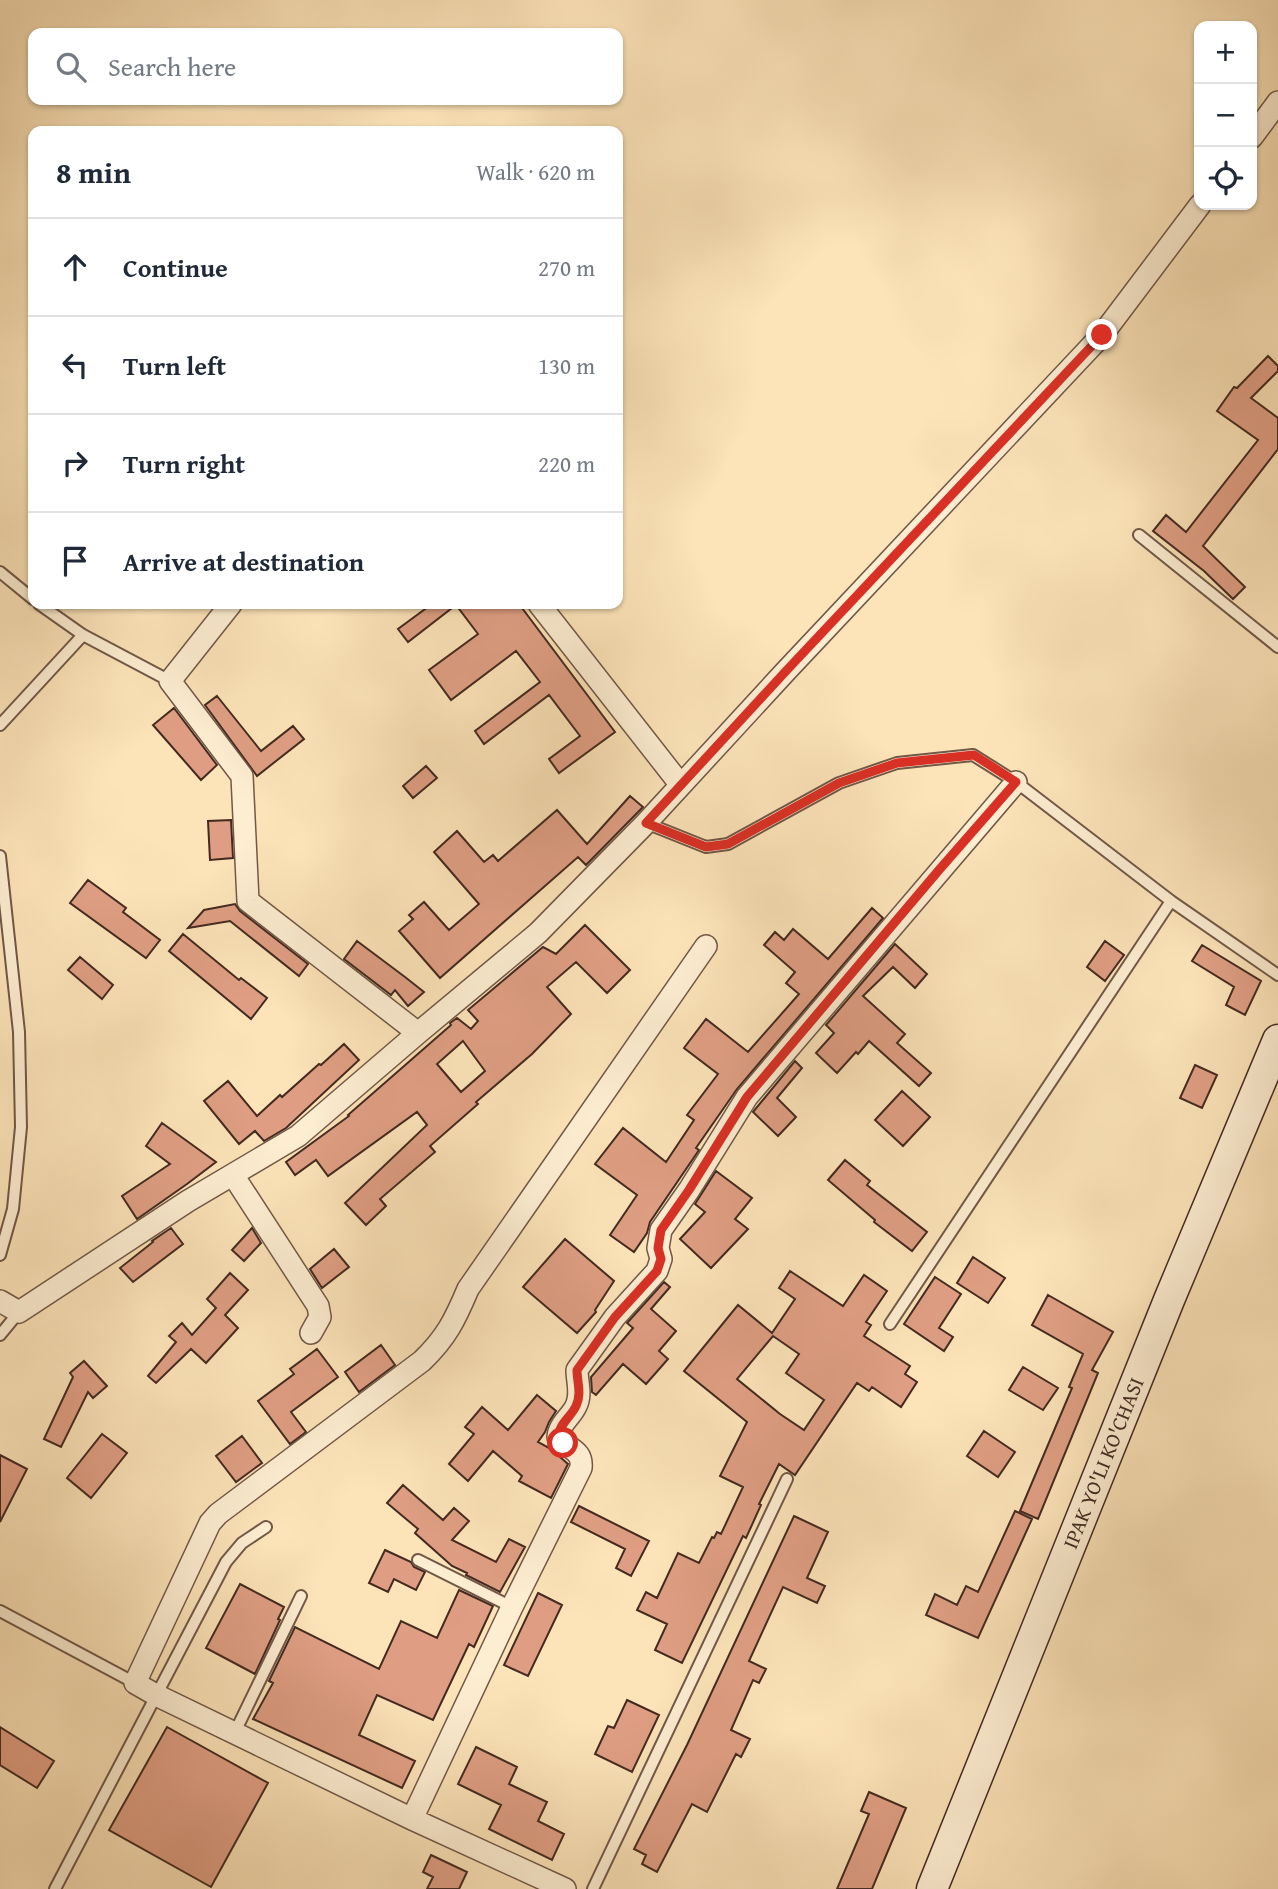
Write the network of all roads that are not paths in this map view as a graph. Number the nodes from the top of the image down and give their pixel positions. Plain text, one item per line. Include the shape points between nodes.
1 (1278, 102) edge
2 (1257, 130) edge
3 (1196, 210) edge
4 (1139, 535) dead end
5 (0, 572) edge
6 (28, 595) edge
7 (46, 609) edge
8 (226, 609) edge
9 (543, 609) edge
10 (83, 635) junction
11 (1278, 647) edge
12 (170, 681) junction
13 (0, 724) edge
14 (1016, 782) junction
15 (680, 784) junction
16 (646, 823) junction
17 (0, 856) edge
18 (1171, 901) junction
19 (706, 946) dead end
20 (1278, 975) edge
21 (418, 1033) junction
22 (1278, 1040) edge
23 (233, 1175) junction
24 (0, 1255) edge
25 (0, 1301) edge
26 (19, 1312) junction
27 (890, 1324) dead end
28 (311, 1333) dead end
29 (0, 1335) edge
30 (787, 1479) dead end
31 (266, 1527) dead end
32 (418, 1560) dead end
33 (301, 1596) dead end
34 (512, 1607) junction
35 (0, 1611) edge
36 (135, 1683) junction
37 (156, 1695) junction
38 (234, 1732) junction
39 (412, 1819) junction
40 (55, 1889) edge
41 (565, 1889) edge
42 (593, 1889) edge
43 (932, 1889) edge

1 - 2 street
3 - 15 street via 1102,335
4 - 11 lane
5 - 6 lane
7 - 10 lane
8 - 12 street
9 - 15 street
10 - 12 lane
10 - 13 lane
12 - 21 street via 242,776 248,901
14 - 16 lane via 974,755 897,763 839,783 728,844 706,847
14 - 18 lane
14 - 34 street via 747,1097 661,1230 657,1271 615,1317 577,1370 576,1405 558,1437 580,1455 581,1468
15 - 16 street
16 - 21 street via 538,933
17 - 24 lane via 19,1032 21,1127 13,1209
18 - 20 lane
18 - 27 lane
19 - 36 street via 468,1290 438,1346 210,1523
21 - 23 street via 298,1136
22 - 43 main road, IPAK YO'LI KO'CHASI
23 - 26 street
23 - 28 street via 318,1306 320,1317
25 - 26 street
26 - 29 lane
30 - 42 lane
31 - 37 lane via 242,1543 226,1562
32 - 34 lane
33 - 38 lane
34 - 39 street
35 - 36 lane
36 - 37 street
37 - 38 street
37 - 40 lane
38 - 39 street
39 - 41 street

